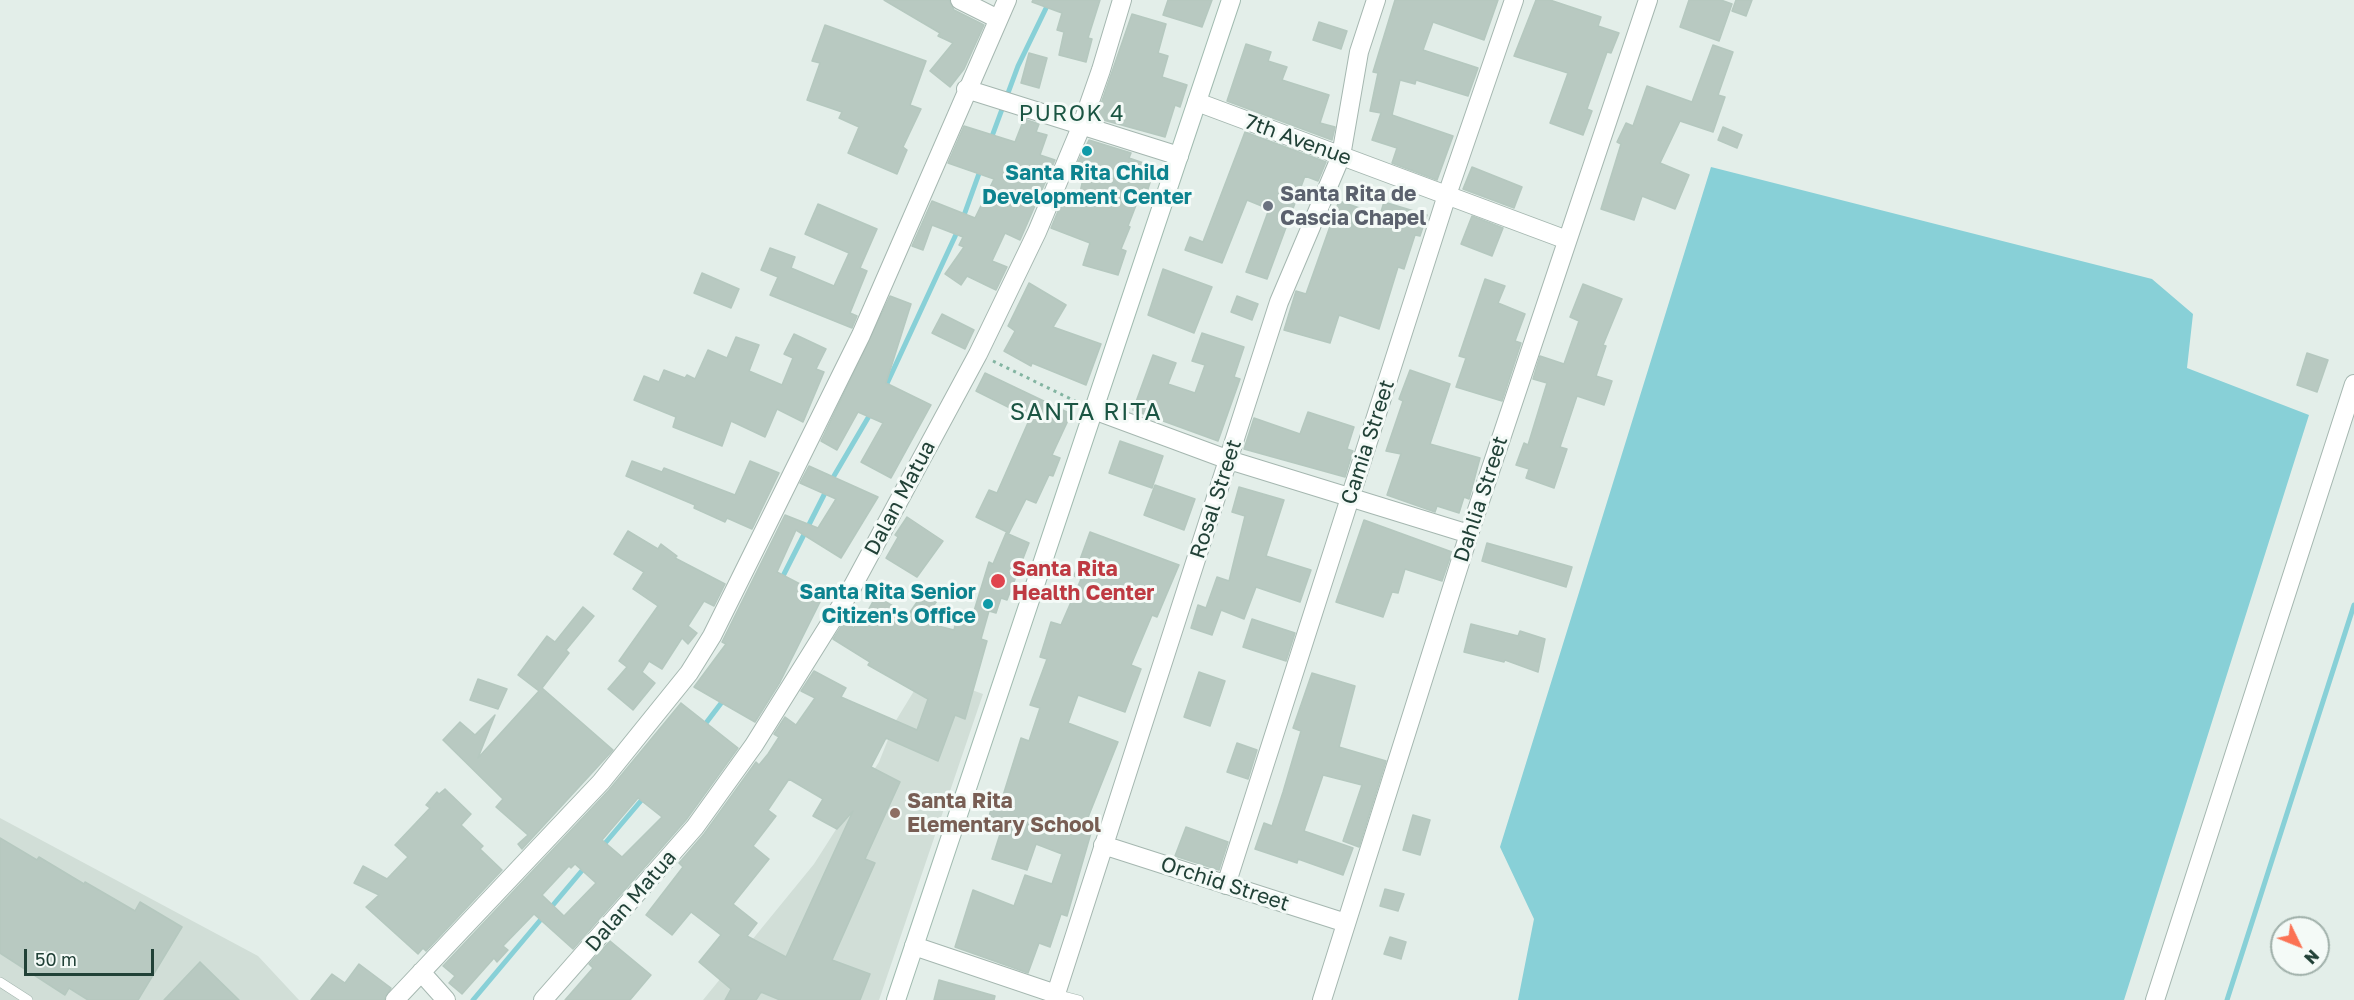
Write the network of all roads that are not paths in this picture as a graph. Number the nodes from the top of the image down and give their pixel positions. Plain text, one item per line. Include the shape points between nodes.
1 (960, 0) edge
2 (1007, 0) edge
3 (1122, 0) edge
4 (1231, 0) edge
5 (1376, 0) edge
6 (1514, 0) edge
7 (1648, 0) edge
8 (998, 20) junction
9 (966, 89) junction
10 (1197, 102) junction
11 (1081, 128) junction
12 (1179, 156) junction
13 (1341, 156) junction
14 (1447, 195) junction
15 (1567, 240) junction
16 (2354, 384) edge
17 (1094, 410) junction
18 (1228, 460) junction
19 (1351, 498) junction
20 (1469, 534) junction
21 (1103, 845) junction
22 (1226, 885) junction
23 (1346, 923) junction
24 (914, 946) junction
25 (421, 972) junction
26 (0, 982) edge
27 (1055, 997) edge
28 (28, 1000) edge
29 (395, 1000) edge
30 (446, 1000) edge
31 (543, 1000) edge
32 (896, 1000) edge
33 (1079, 1000) edge
34 (1322, 1000) edge
35 (2155, 1000) edge

1 - 8 street
2 - 8 street
3 - 11 street, Dalan Matua
4 - 10 street
5 - 13 street, Rosal Street via 1359,52
6 - 14 street, Camia Street
7 - 15 street, Dahlia Street
8 - 9 street
9 - 11 street
9 - 25 street via 861,335 712,636 689,673 601,782
10 - 12 street
10 - 13 street, 7th Avenue
11 - 12 street
11 - 31 street, Dalan Matua via 1037,232 978,354 849,593 754,746 695,827
12 - 17 street
13 - 14 street, 7th Avenue
13 - 18 street, Rosal Street via 1279,302
14 - 15 street, 7th Avenue
14 - 19 street, Camia Street
15 - 20 street, Dahlia Street
16 - 35 street
17 - 18 street
17 - 24 street
18 - 19 street
18 - 21 street, Rosal Street
19 - 20 street
19 - 22 street, Camia Street
20 - 23 street, Dahlia Street
21 - 22 street, Orchid Street
21 - 27 street, Rosal Street
22 - 23 street, Orchid Street
23 - 34 street, Dahlia Street
24 - 27 street
24 - 32 street
25 - 29 street
25 - 30 street
26 - 28 lane
27 - 33 lane

